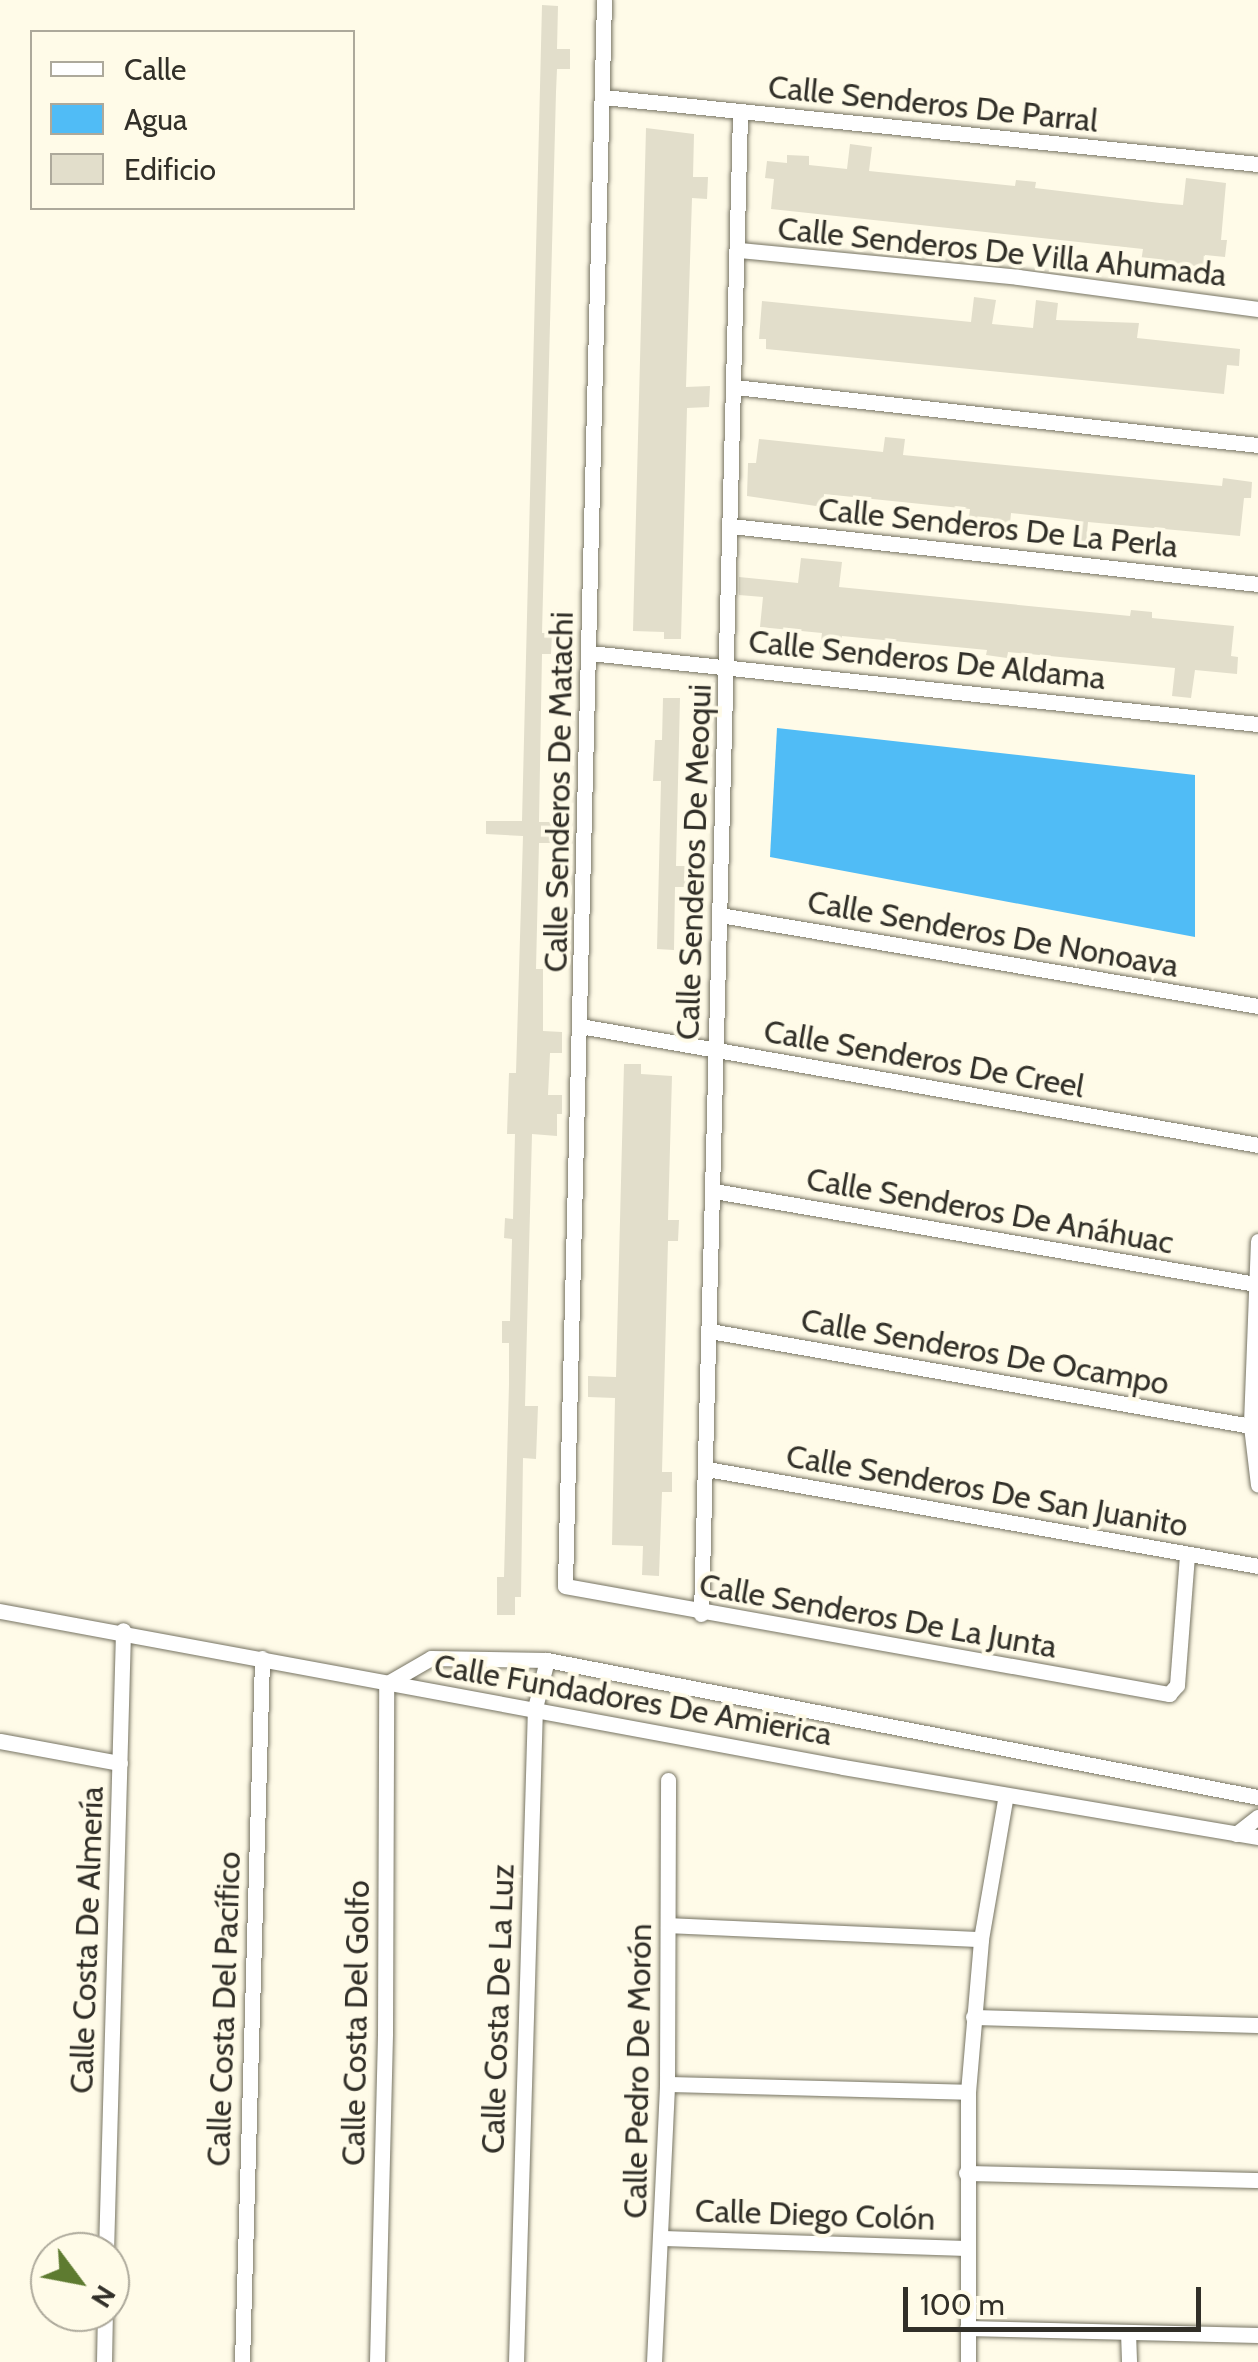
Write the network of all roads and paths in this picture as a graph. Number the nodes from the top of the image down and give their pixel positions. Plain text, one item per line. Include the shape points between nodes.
1 (604, 0) edge
2 (603, 97) junction
3 (740, 112) junction
4 (1258, 164) edge
5 (740, 250) junction
6 (1258, 309) edge
7 (735, 387) junction
8 (1258, 446) edge
9 (731, 526) junction
10 (1258, 584) edge
11 (590, 653) junction
12 (727, 665) junction
13 (1258, 724) edge
14 (720, 916) junction
15 (1258, 1006) edge
16 (580, 1026) junction
17 (717, 1051) junction
18 (1258, 1145) edge
19 (714, 1191) junction
20 (1258, 1240) edge
21 (1256, 1284) edge
22 (710, 1331) junction
23 (1251, 1426) junction
24 (707, 1469) junction
25 (1258, 1485) edge
26 (1187, 1555) junction
27 (1258, 1566) edge
28 (565, 1586) joint
29 (0, 1611) edge
30 (702, 1614) junction
31 (123, 1630) junction
32 (262, 1658) junction
33 (547, 1660) junction
34 (386, 1684) junction
35 (535, 1708) junction
36 (0, 1741) edge
37 (120, 1763) junction
38 (668, 1780) dead end
39 (1006, 1795) junction
40 (1258, 1797) edge
41 (1258, 1817) edge
42 (1236, 1834) junction
43 (1258, 1838) edge
44 (668, 1925) junction
45 (981, 1939) junction
46 (973, 2017) junction
47 (1258, 2024) edge
48 (667, 2084) junction
49 (968, 2092) junction
50 (966, 2173) junction
51 (1258, 2180) edge
52 (107, 2232) edge
53 (662, 2238) junction
54 (966, 2248) junction
55 (966, 2328) junction
56 (105, 2332) edge
57 (1128, 2332) junction
58 (1258, 2335) edge
59 (104, 2362) edge
60 (242, 2362) edge
61 (376, 2362) edge
62 (516, 2362) edge
63 (654, 2362) edge
64 (968, 2362) edge
65 (1128, 2362) edge

1 - 2 street, Calle Senderos De Matachi
2 - 3 street, Calle Senderos De Parral
2 - 11 street, Calle Senderos De Matachi
3 - 4 street, Calle Senderos De Parral
3 - 5 street, Calle Senderos De Meoqui
5 - 6 street, Calle Senderos De Villa Ahumada
5 - 7 street, Calle Senderos De Meoqui
7 - 8 street
7 - 9 street, Calle Senderos De Meoqui
9 - 10 street, Calle Senderos De La Perla
9 - 12 street, Calle Senderos De Meoqui
11 - 12 street, Calle Senderos De Aldama
11 - 16 street, Calle Senderos De Matachi
12 - 13 street, Calle Senderos De Aldama
12 - 14 street, Calle Senderos De Meoqui
14 - 15 street, Calle Senderos De Nonoava
14 - 17 street, Calle Senderos De Meoqui
16 - 17 street, Calle Senderos De Creel
16 - 28 street, Calle Senderos De Matachi
17 - 18 street, Calle Senderos De Creel
17 - 19 street, Calle Senderos De Meoqui
19 - 21 street, Calle Senderos De Anáhuac
19 - 22 street, Calle Senderos De Meoqui
20 - 21 street
21 - 23 street
22 - 23 street, Calle Senderos De Ocampo
22 - 24 street, Calle Senderos De Meoqui
23 - 25 street
24 - 26 street, Calle Senderos De San Juanito
24 - 30 street, Calle Senderos De Meoqui
26 - 27 street, Calle Senderos De San Juanito
26 - 30 street, Calle Senderos De La Junta via 1173,1694
28 - 30 street, Calle Senderos De La Junta
29 - 31 street, Calle Fundadores De Amierica
31 - 32 street, Calle Fundadores De Amierica
31 - 37 street, Calle Costa De Almería
32 - 34 street, Calle Fundadores De Amierica
32 - 60 street, Calle Costa Del Pacífico
33 - 34 street via 432,1658
33 - 35 street, Calle Costa De La Luz
33 - 40 street
34 - 35 street, Calle Fundadores De Amierica
34 - 61 street, Calle Costa Del Golfo
35 - 39 street, Calle Fundadores De Amierica
35 - 62 street, Calle Costa De La Luz
36 - 37 street
37 - 52 street, Calle Costa De Almería
38 - 44 street, Calle Pedro De Morón
39 - 42 street, Calle Fundadores De Amierica
39 - 45 street
41 - 42 street
42 - 43 street, Calle Fundadores De Amierica
44 - 45 street
44 - 48 street, Calle Pedro De Morón
45 - 46 street
46 - 47 street
46 - 49 street
48 - 49 street
48 - 53 street, Calle Pedro De Morón
49 - 50 street
50 - 51 street
50 - 54 street
53 - 54 street, Calle Diego Colón
53 - 63 street, Calle Pedro De Morón
54 - 55 street
55 - 57 street
55 - 64 street
56 - 59 street
57 - 58 street
57 - 65 street

